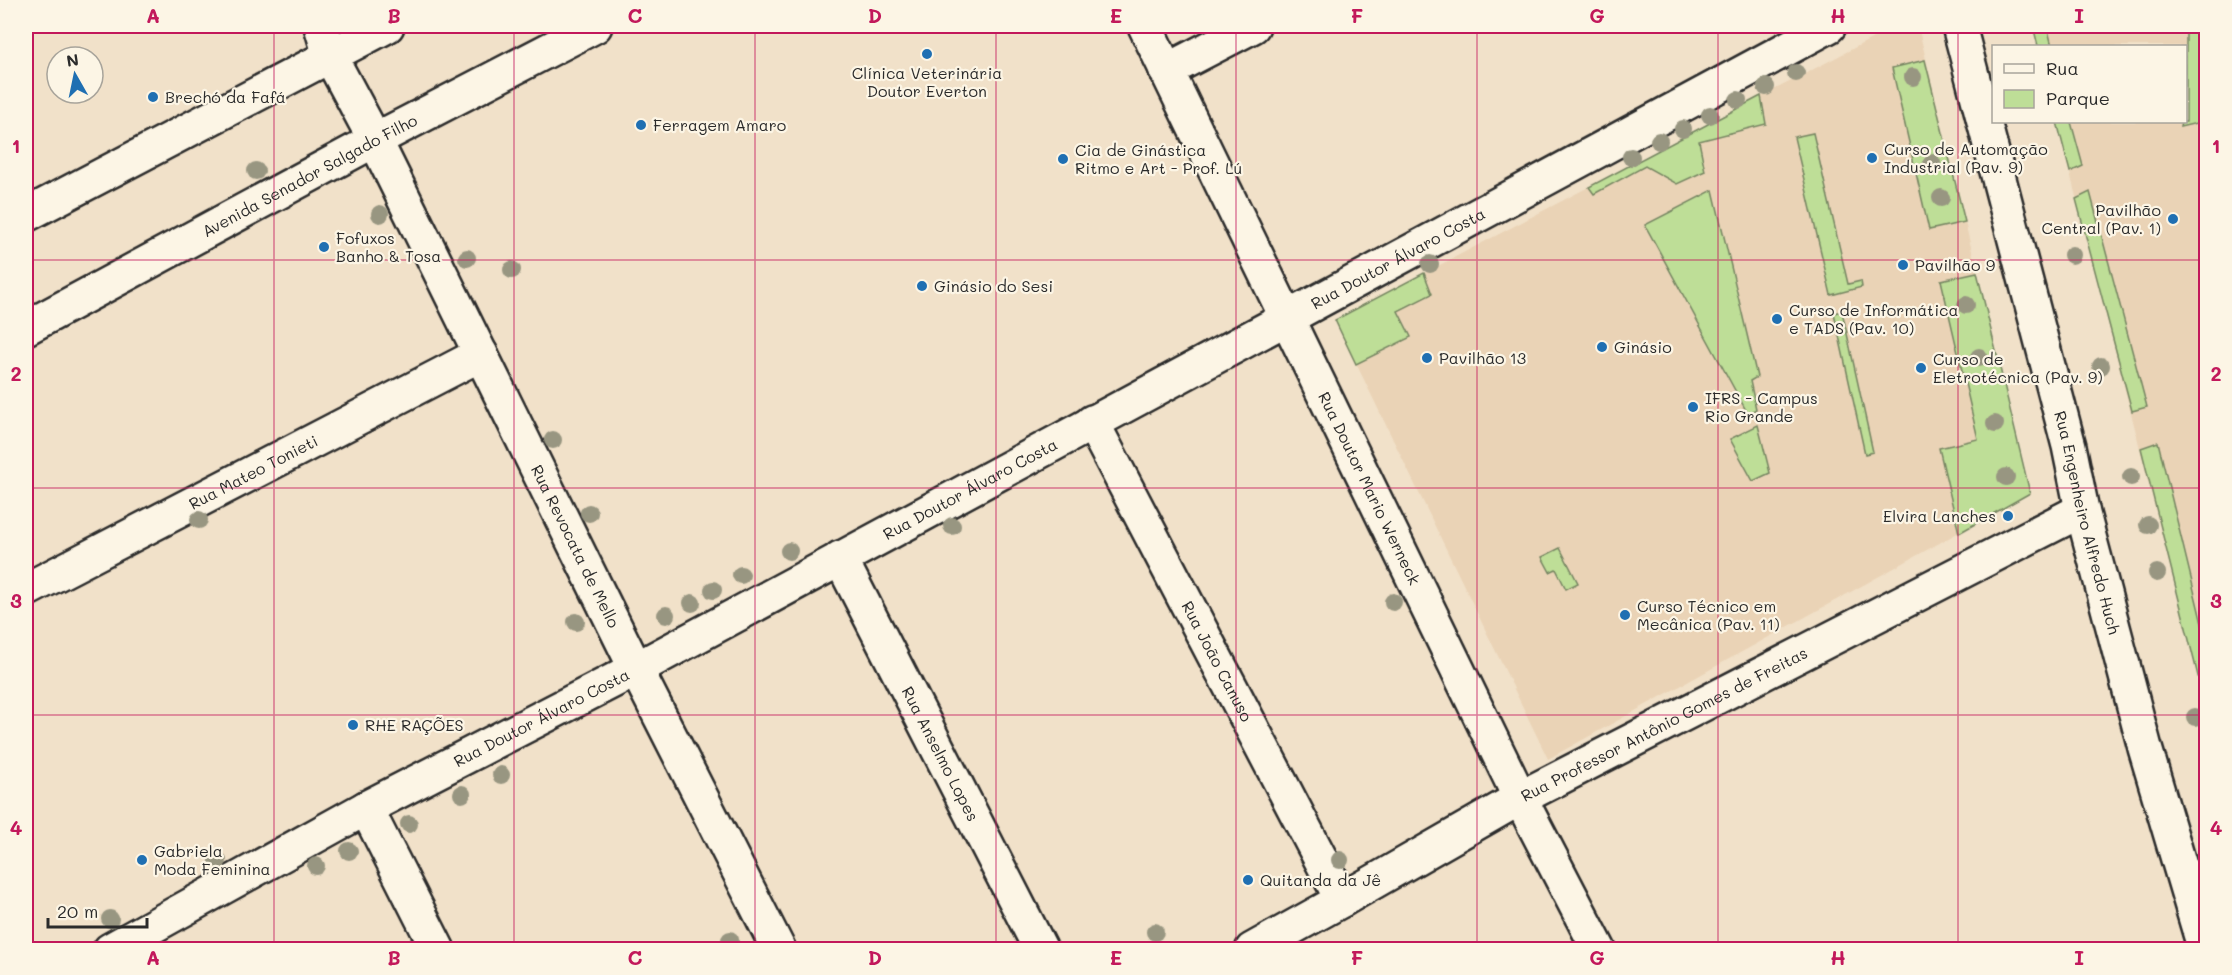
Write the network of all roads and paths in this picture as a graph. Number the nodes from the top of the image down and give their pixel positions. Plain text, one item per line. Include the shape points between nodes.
1 (321, 26) edge
2 (387, 26) edge
3 (595, 26) edge
4 (1145, 26) edge
5 (1253, 26) edge
6 (1829, 26) edge
7 (1959, 26) edge
8 (330, 56) junction
9 (1166, 71) junction
10 (375, 140) junction
11 (26, 215) edge
12 (1285, 318) junction
13 (26, 328) edge
14 (482, 354) junction
15 (1092, 422) junction
16 (2082, 510) junction
17 (840, 558) junction
18 (26, 590) edge
19 (636, 669) junction
20 (1520, 798) junction
21 (366, 808) junction
22 (1342, 900) junction
23 (110, 950) edge
24 (438, 950) edge
25 (779, 950) edge
26 (1041, 950) edge
27 (1252, 950) edge
28 (1599, 950) edge
29 (2205, 950) edge

1 - 8 street, Rua Revocata de Mello
2 - 8 street
3 - 10 street, Avenida Senador Salgado Filho
4 - 9 street, Rua Doutor Mario Werneck
5 - 9 street
6 - 12 street, Rua Doutor Álvaro Costa
7 - 16 street, Rua Engenheiro Alfredo Huch via 2069,446
8 - 10 street, Rua Revocata de Mello
8 - 11 street
9 - 12 street, Rua Doutor Mario Werneck
10 - 13 street, Avenida Senador Salgado Filho
10 - 14 street, Rua Revocata de Mello
12 - 15 street, Rua Doutor Álvaro Costa
12 - 20 street, Rua Doutor Mario Werneck
14 - 18 street, Rua Mateo Tonieti
14 - 19 street, Rua Revocata de Mello
15 - 17 street, Rua Doutor Álvaro Costa
15 - 22 street, Rua João Canuso
16 - 20 street, Rua Professor Antônio Gomes de Freitas
16 - 29 street, Rua Engenheiro Alfredo Huch via 2145,748
17 - 19 street, Rua Doutor Álvaro Costa
17 - 26 street, Rua Anselmo Lopes
19 - 21 street, Rua Doutor Álvaro Costa
19 - 25 street, Rua Revocata de Mello
20 - 22 street, Rua Professor Antônio Gomes de Freitas
20 - 28 street, Rua Doutor Mario Werneck
21 - 23 street, Rua Doutor Álvaro Costa
21 - 24 street
22 - 27 street, Rua Professor Antônio Gomes de Freitas

